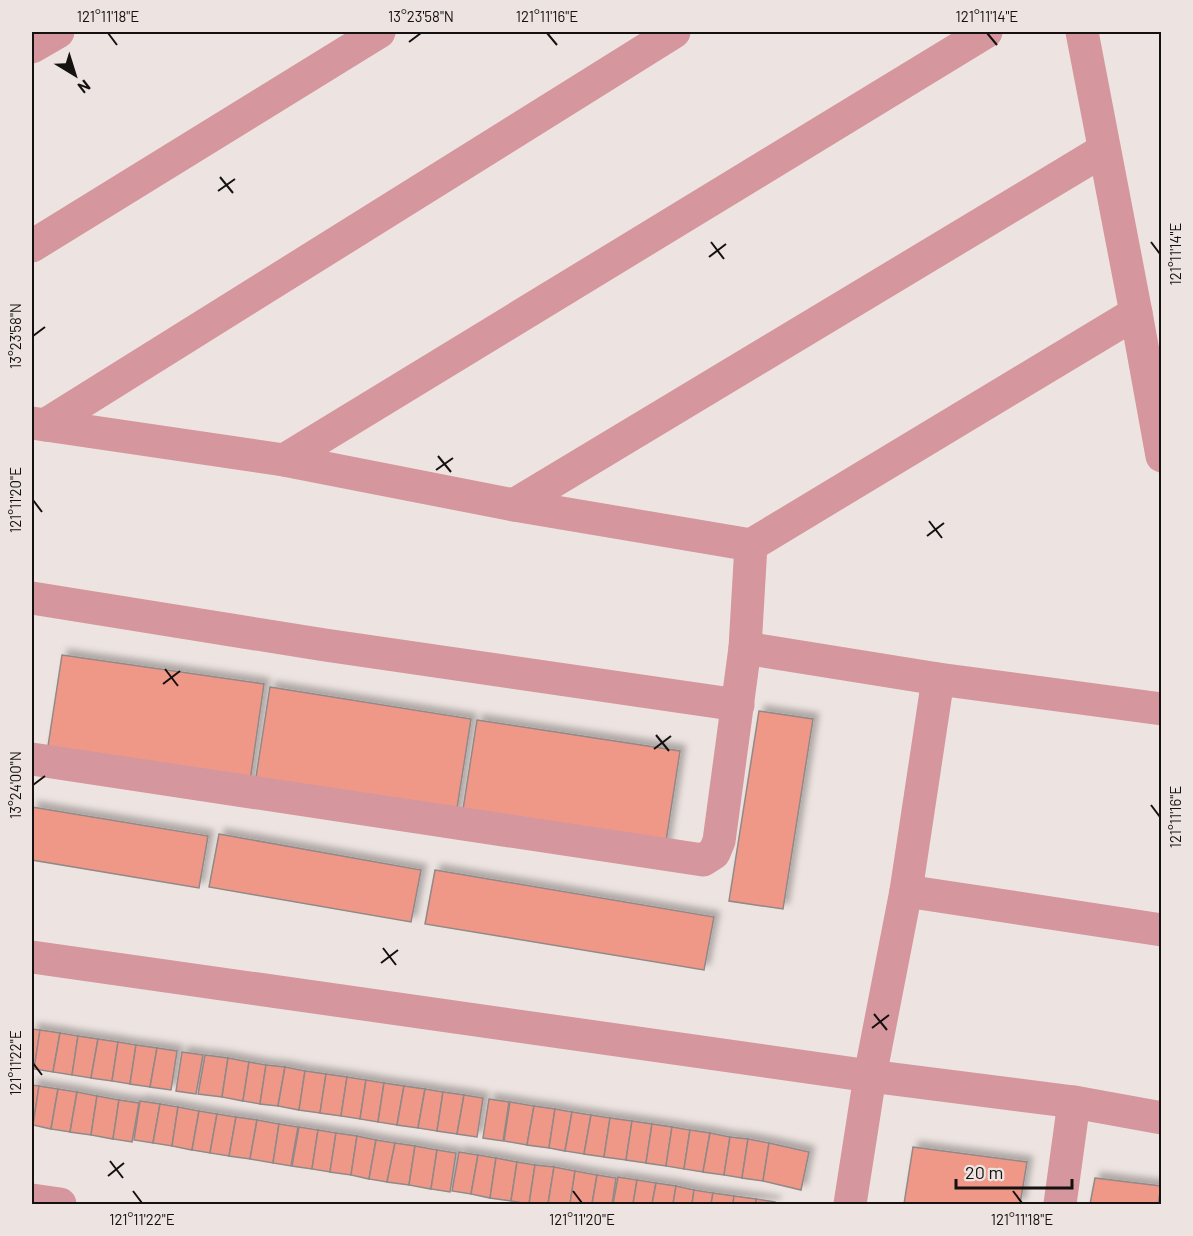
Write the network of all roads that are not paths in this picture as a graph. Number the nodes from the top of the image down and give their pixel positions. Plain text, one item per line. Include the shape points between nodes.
1 (58, 32) edge
2 (379, 32) edge
3 (674, 32) edge
4 (986, 32) edge
5 (1082, 32) edge
6 (32, 46) edge
7 (1104, 150) junction
8 (32, 246) edge
9 (1136, 313) junction
10 (38, 424) edge
11 (1161, 456) edge
12 (285, 460) junction
13 (514, 505) junction
14 (751, 545) junction
15 (32, 598) edge
16 (745, 648) junction
17 (938, 679) junction
18 (738, 705) junction
19 (1161, 709) edge
20 (32, 759) edge
21 (906, 891) junction
22 (1161, 930) edge
23 (32, 957) edge
24 (870, 1076) junction
25 (1074, 1102) junction
26 (1161, 1118) edge
27 (32, 1200) edge
28 (60, 1204) edge
29 (850, 1204) edge
30 (1060, 1204) edge

1 - 6 street
2 - 8 street
3 - 10 street
4 - 12 street
5 - 7 street
7 - 9 street
7 - 13 street
9 - 11 street
9 - 14 street
10 - 12 street
12 - 13 street
13 - 14 street
14 - 16 street
15 - 18 street
16 - 17 street
16 - 18 street
17 - 19 street
17 - 21 street
18 - 20 street via 719,841 714,853 704,860
21 - 22 street
21 - 24 street
23 - 24 street
24 - 25 street
24 - 29 street
25 - 26 street
25 - 30 street
27 - 28 street

